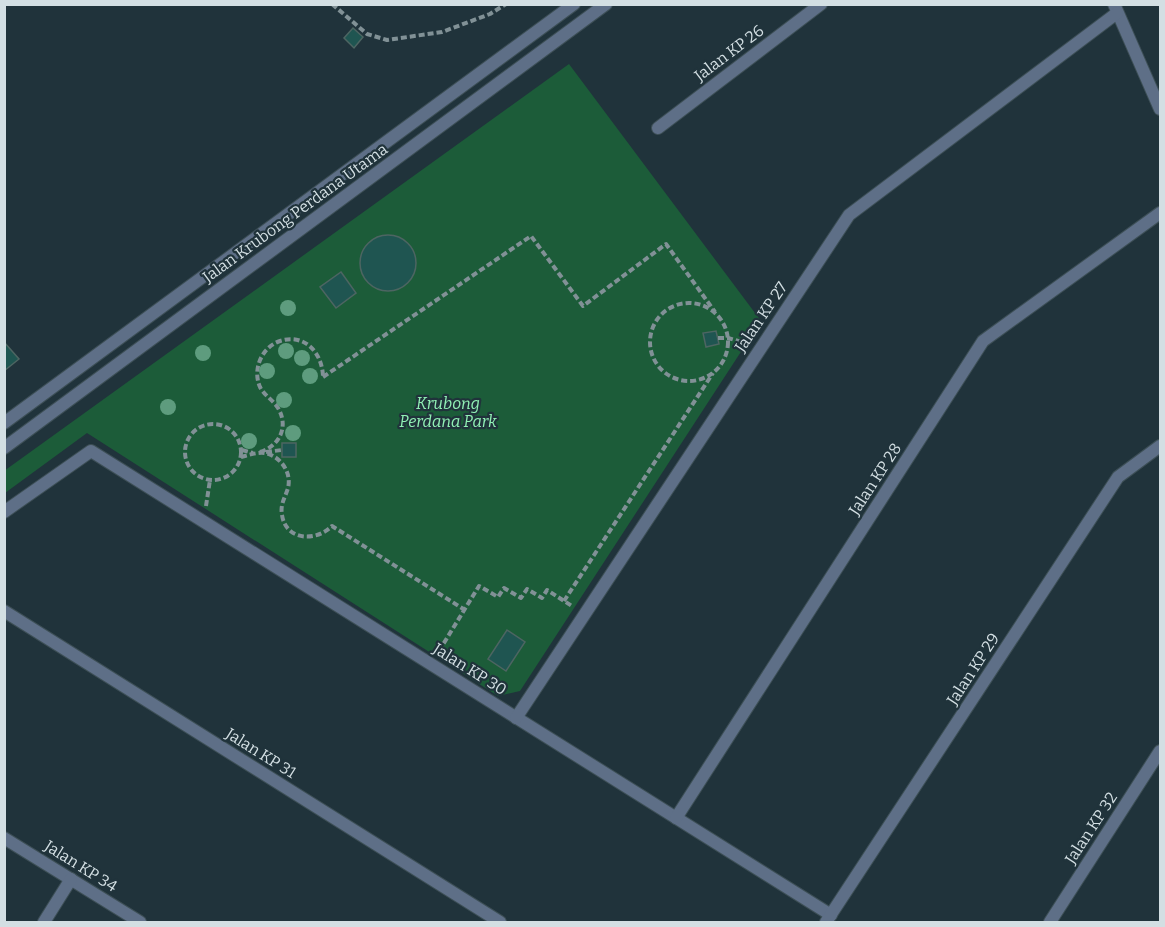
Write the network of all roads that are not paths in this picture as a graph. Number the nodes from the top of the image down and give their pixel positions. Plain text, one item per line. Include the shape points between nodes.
1 (574, 4) edge
2 (606, 4) edge
3 (821, 4) edge
4 (1115, 9) edge
5 (1161, 110) edge
6 (657, 128) dead end
7 (1161, 213) edge
8 (4, 423) edge
9 (1161, 446) edge
10 (4, 448) edge
11 (4, 512) edge
12 (4, 611) edge
13 (516, 718) junction
14 (1161, 751) edge
15 (676, 818) junction
16 (4, 838) edge
17 (71, 879) junction
18 (828, 919) edge
19 (44, 922) edge
20 (140, 922) edge
21 (500, 922) edge
22 (1050, 922) edge

1 - 8 street, Jalan Krubong Perdana Utama
2 - 10 street, Jalan Krubong Perdana Utama
3 - 6 street, Jalan KP 26
4 - 5 street
4 - 13 street, Jalan KP 27 via 849,215
7 - 15 street, Jalan KP 28 via 983,342
9 - 18 street, Jalan KP 29 via 1118,477
11 - 13 street, Jalan KP 30 via 91,451
12 - 21 street, Jalan KP 31
13 - 15 street, Jalan KP 30
14 - 22 street, Jalan KP 32
15 - 18 street, Jalan KP 30
16 - 17 street, Jalan KP 34
17 - 19 street
17 - 20 street, Jalan KP 34

